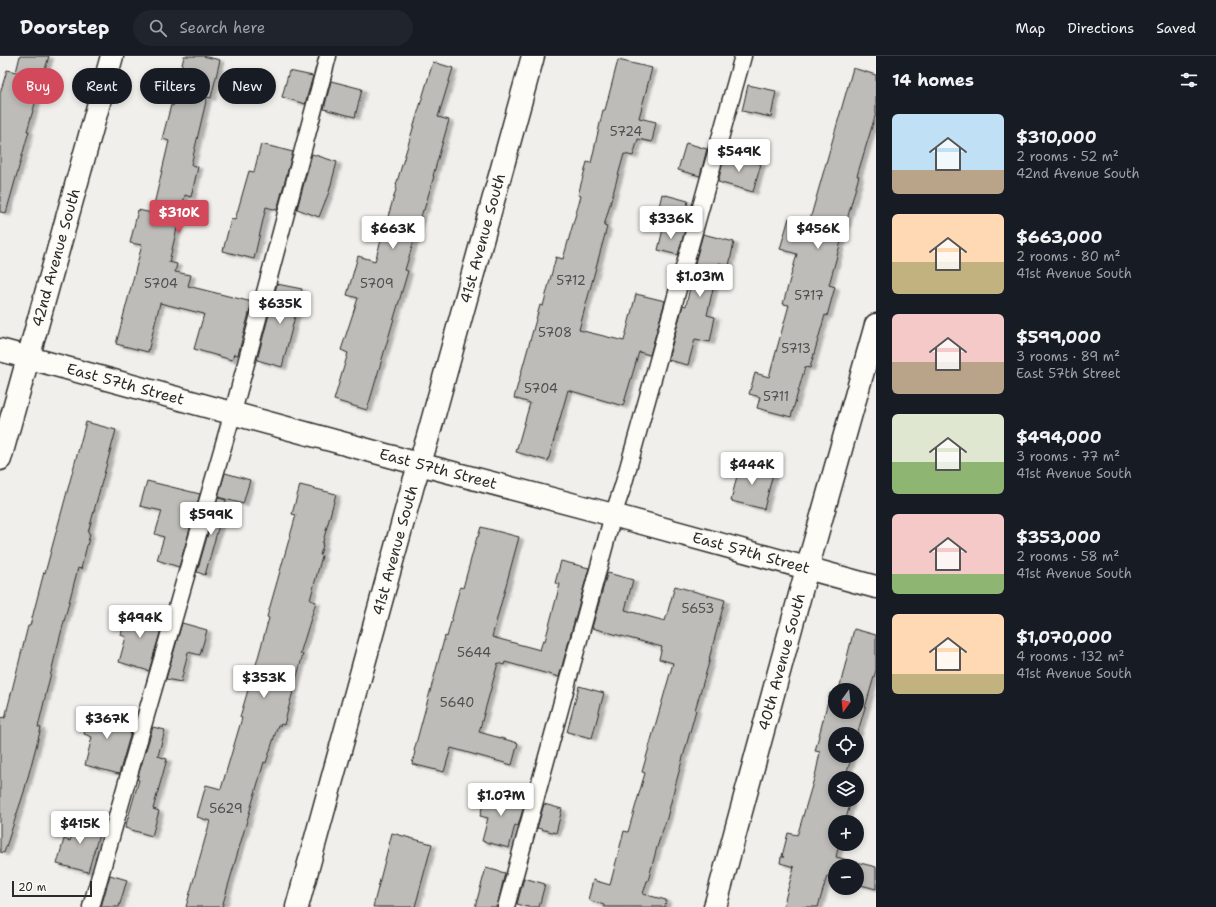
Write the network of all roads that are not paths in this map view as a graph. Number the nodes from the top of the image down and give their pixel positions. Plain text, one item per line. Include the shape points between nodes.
1 (112, 56) edge
2 (328, 56) edge
3 (533, 56) edge
4 (743, 56) edge
5 (876, 325) edge
6 (0, 350) edge
7 (28, 358) junction
8 (233, 412) junction
9 (0, 459) edge
10 (419, 464) junction
11 (614, 515) junction
12 (806, 569) junction
13 (876, 587) edge
14 (91, 907) edge
15 (296, 907) edge
16 (506, 907) edge
17 (715, 907) edge

1 - 7 street, 42nd Avenue South
2 - 8 lane
3 - 10 street, 41st Avenue South
4 - 11 lane
5 - 12 street, 40th Avenue South
6 - 7 street, East 57th Street
7 - 8 street, East 57th Street
7 - 9 street, 42nd Avenue South
8 - 10 street, East 57th Street
8 - 14 lane
10 - 11 street, East 57th Street
10 - 15 street, 41st Avenue South
11 - 12 street, East 57th Street
11 - 16 lane
12 - 13 street, East 57th Street
12 - 17 street, 40th Avenue South

